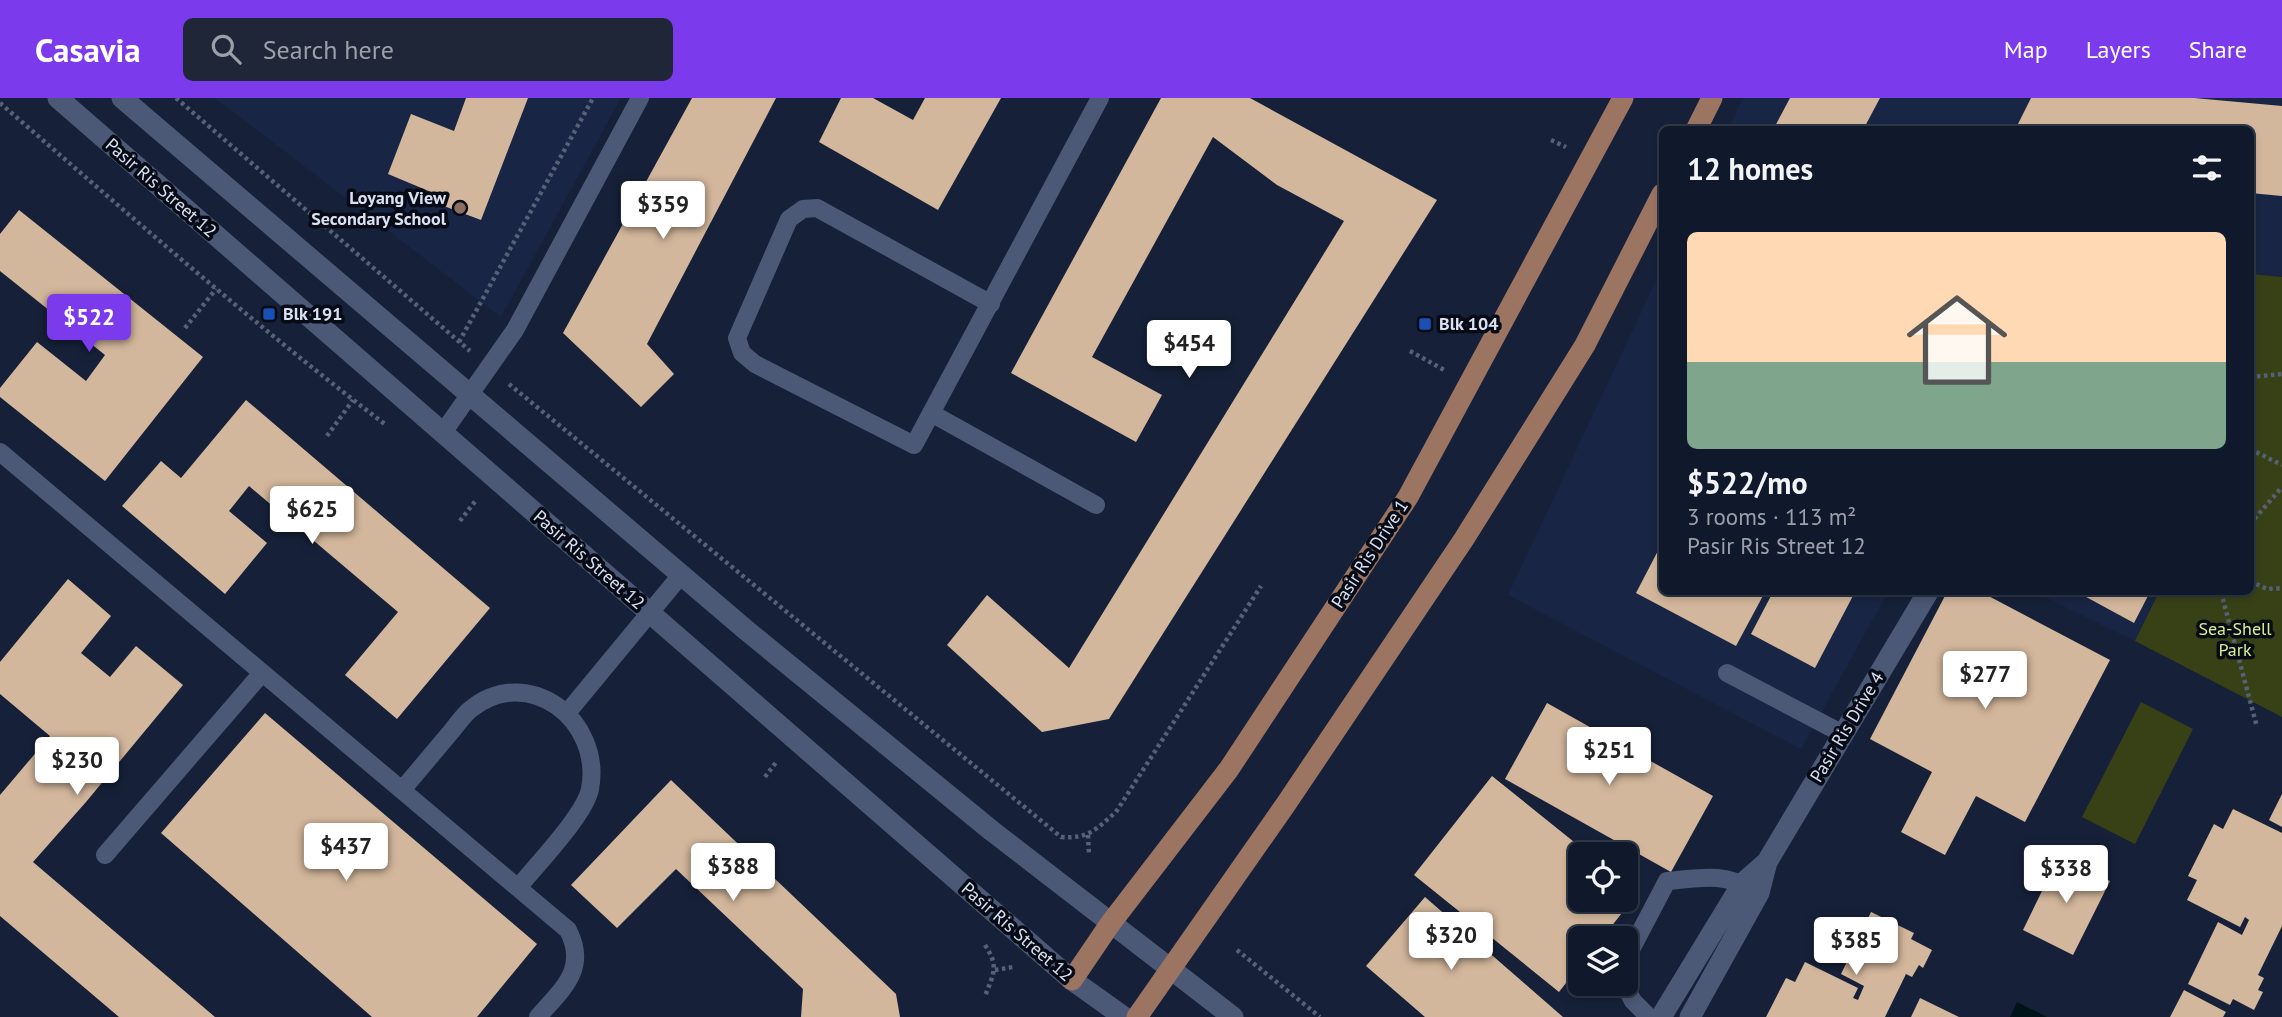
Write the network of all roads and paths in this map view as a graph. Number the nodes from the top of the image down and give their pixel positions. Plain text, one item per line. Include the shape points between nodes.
1 (58, 98) edge
2 (122, 98) edge
3 (176, 98) edge
4 (593, 98) edge
5 (640, 98) edge
6 (1100, 98) edge
7 (1623, 98) edge
8 (1712, 98) edge
9 (0, 103) edge
10 (1698, 126) edge
11 (1659, 200) edge
12 (216, 289) junction
13 (991, 304) junction
14 (185, 328) dead end
15 (459, 342) junction
16 (1410, 351) dead end
17 (489, 367) junction
18 (2282, 374) edge
19 (2254, 377) edge
20 (1469, 383) junction
21 (470, 394) junction
22 (352, 400) junction
23 (931, 413) junction
24 (393, 430) dead end
25 (442, 435) junction
26 (327, 436) dead end
27 (2254, 451) edge
28 (0, 452) edge
29 (2282, 465) edge
30 (2282, 487) edge
31 (477, 499) dead end
32 (1096, 505) dead end
33 (2254, 519) edge
34 (460, 522) dead end
35 (681, 576) junction
36 (2254, 583) edge
37 (1261, 586) dead end
38 (2282, 588) edge
39 (1926, 595) edge
40 (2222, 595) edge
41 (649, 613) junction
42 (262, 673) junction
43 (1727, 673) dead end
44 (567, 713) junction
45 (2257, 727) dead end
46 (1843, 734) junction
47 (401, 790) junction
48 (1088, 835) junction
49 (105, 855) dead end
50 (1089, 855) dead end
51 (518, 888) junction
52 (1751, 889) junction
53 (1110, 924) junction
54 (1638, 936) edge
55 (1237, 950) dead end
56 (1014, 967) dead end
57 (995, 970) dead end
58 (1170, 970) junction
59 (1072, 981) junction
60 (1630, 996) edge
61 (538, 1017) edge
62 (1124, 1017) edge
63 (1137, 1017) edge
64 (1233, 1017) edge
65 (1320, 1017) edge
66 (1649, 1017) edge
67 (1661, 1017) edge
68 (1690, 1017) edge

1 - 25 street, Pasir Ris Street 12
2 - 21 street
3 - 15 path
4 - 15 path
5 - 17 lane via 515,330
6 - 13 lane
7 - 20 main road, Pasir Ris Drive 1
8 - 10 main road
9 - 12 path
11 - 58 main road via 1585,345 1464,539
12 - 14 path
12 - 22 path
13 - 23 lane
13 - 23 lane via 817,208 803,209 789,219 737,338 742,353 755,364 914,445
15 - 17 path
16 - 20 path
17 - 21 lane
17 - 48 path via 1060,836
18 - 19 path
20 - 53 main road, Pasir Ris Drive 1 via 1408,497 1229,769
21 - 25 lane
21 - 35 street
22 - 24 path
22 - 26 path
23 - 32 lane
25 - 41 street, Pasir Ris Street 12
27 - 29 path
28 - 42 lane
30 - 33 path
31 - 34 path
35 - 41 lane
35 - 53 street
36 - 38 path via 2267,589
37 - 48 path via 1116,811
39 - 46 street, Pasir Ris Drive 4
40 - 45 path
41 - 44 lane
41 - 59 street, Pasir Ris Street 12
42 - 47 lane
42 - 49 lane
43 - 46 lane
44 - 47 lane via 546,699 521,692 495,696 471,708
44 - 51 lane via 584,734 592,764 590,790 583,807
46 - 52 street, Pasir Ris Drive 4
47 - 51 lane
48 - 50 path
51 - 61 lane via 568,930 575,944 576,965 566,985
52 - 54 lane via 1719,876 1667,881
52 - 67 street, Pasir Ris Drive 4
52 - 68 street, Pasir Ris Drive 4
53 - 58 street
53 - 59 main road, Pasir Ris Drive 1
55 - 65 path
56 - 57 path
58 - 63 main road
58 - 64 street
59 - 62 street, Pasir Ris Street 12
60 - 66 lane

